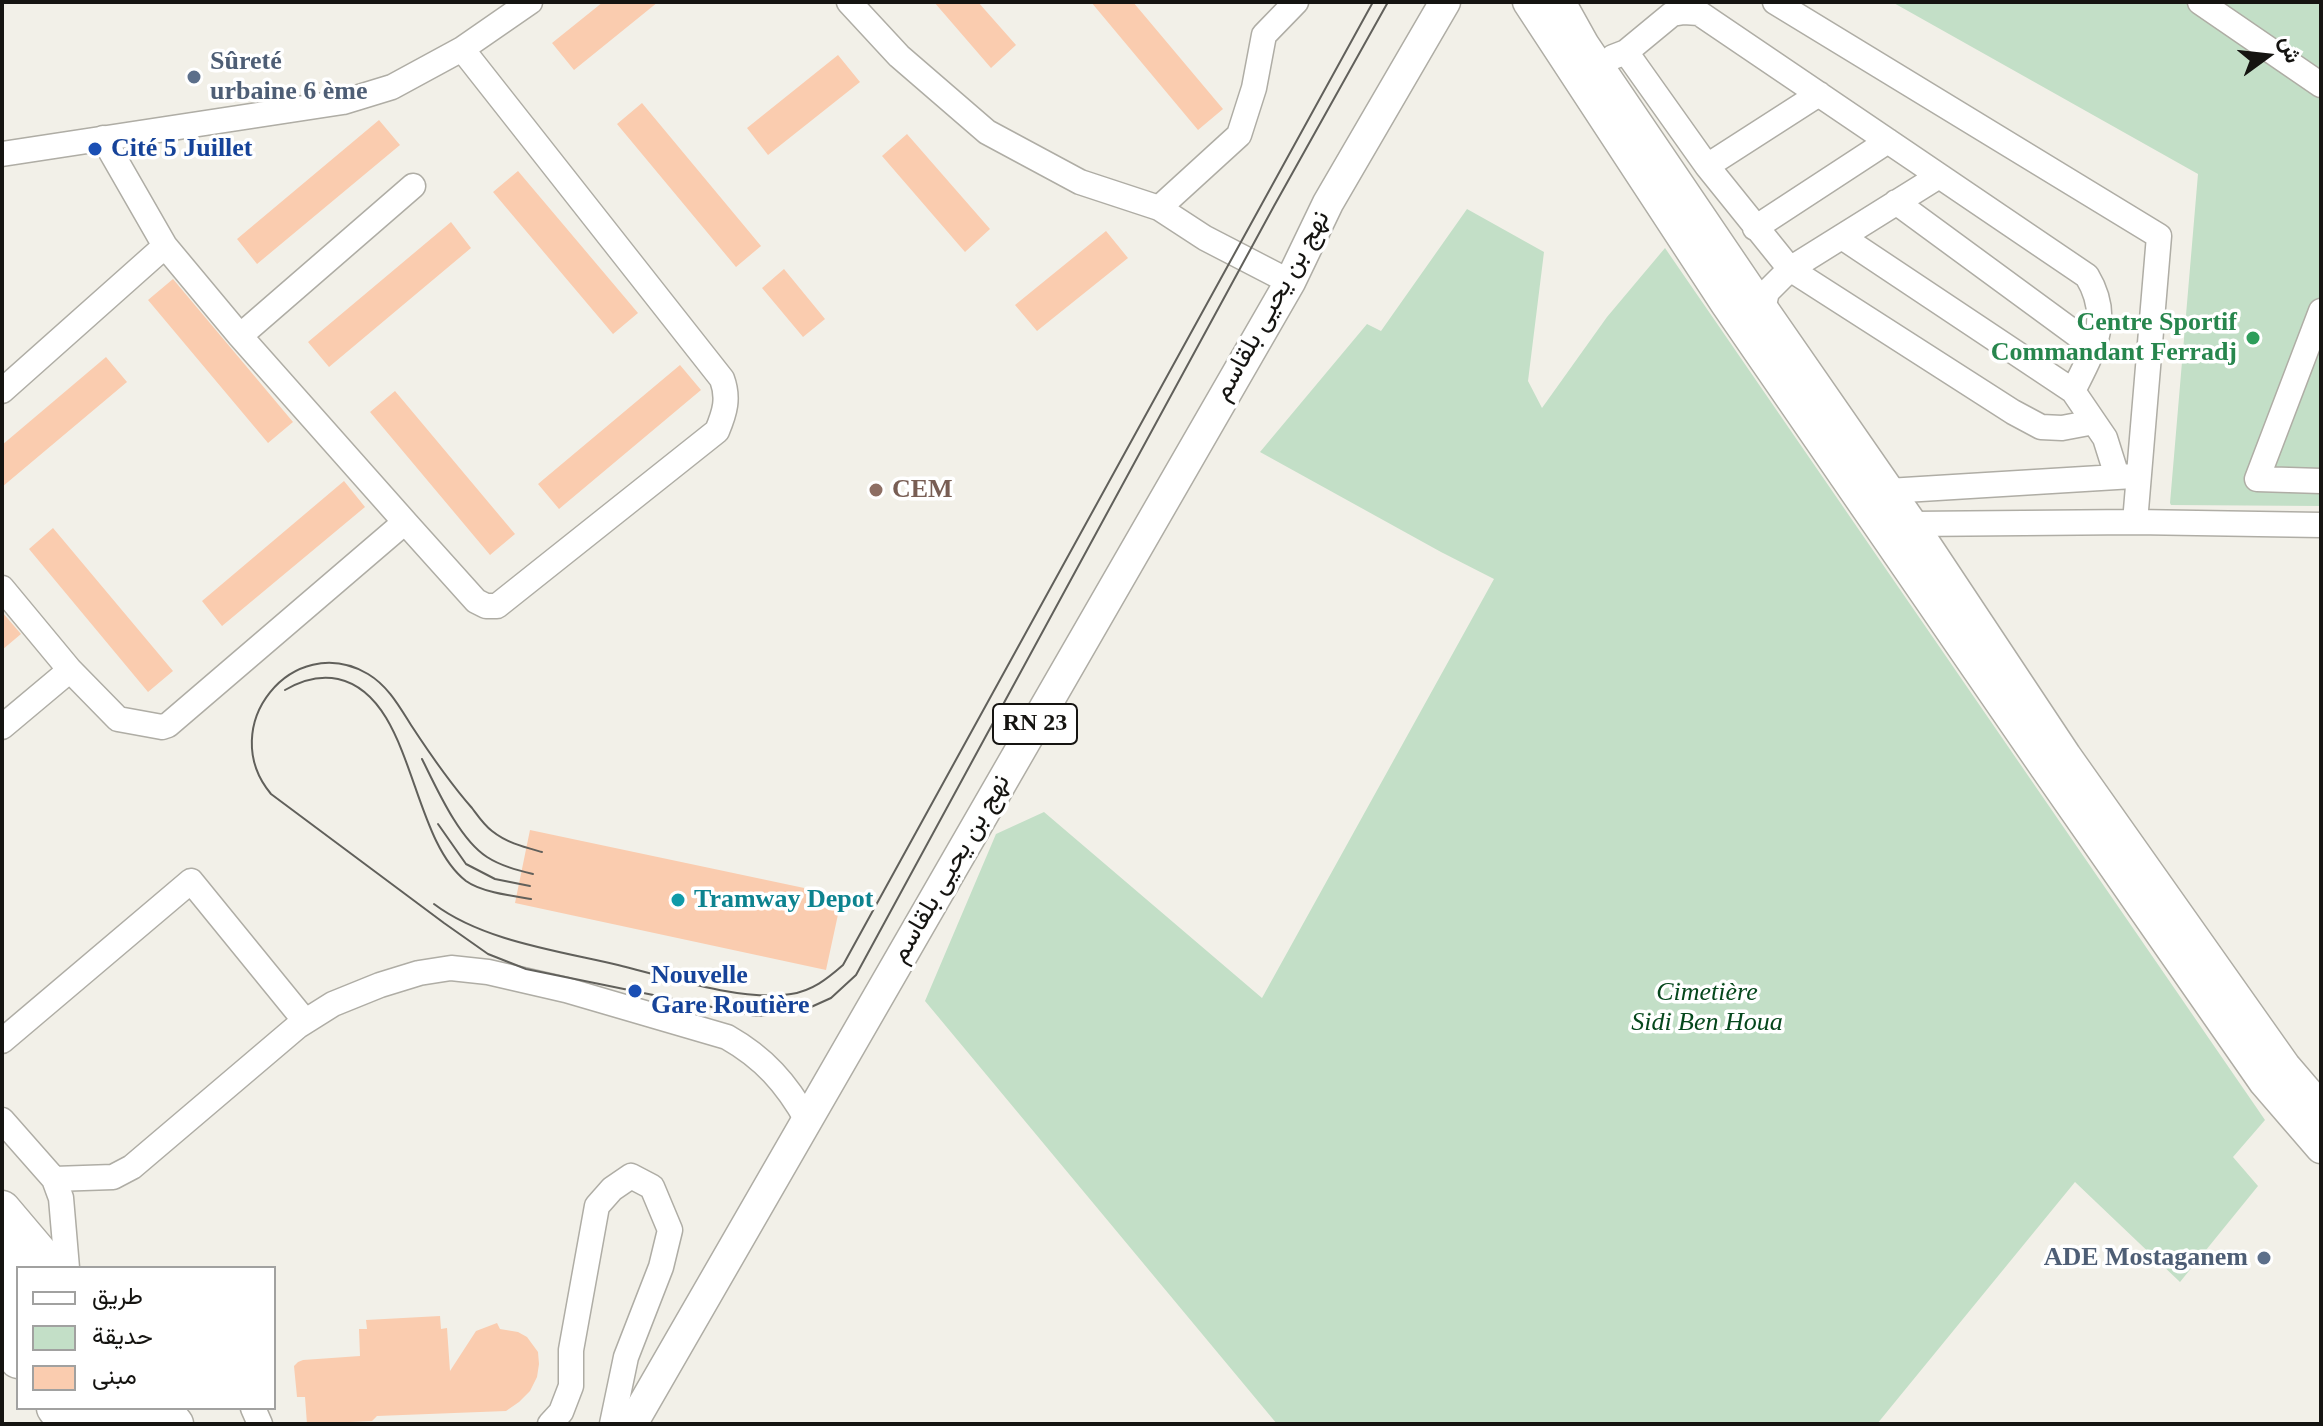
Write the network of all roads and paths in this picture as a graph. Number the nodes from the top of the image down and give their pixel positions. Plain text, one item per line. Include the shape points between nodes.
1 (530, 2) edge
2 (849, 2) edge
3 (1296, 2) edge
4 (1463, 2) edge
5 (1528, 2) edge
6 (1560, 2) edge
7 (1775, 2) edge
8 (2200, 2) edge
9 (1440, 12) edge
10 (462, 49) junction
11 (1626, 52) junction
12 (1596, 63) junction
13 (2321, 85) edge
14 (1819, 94) junction
15 (103, 138) junction
16 (1888, 141) junction
17 (2, 154) edge
18 (1707, 166) junction
19 (1939, 176) junction
20 (413, 186) dead end
21 (1896, 202) junction
22 (1159, 208) junction
23 (1755, 228) junction
24 (1842, 237) junction
25 (165, 246) junction
26 (1790, 269) junction
27 (1290, 282) junction
28 (1763, 309) junction
29 (2321, 311) edge
30 (240, 336) junction
31 (2095, 348) junction
32 (2, 391) edge
33 (2073, 391) junction
34 (2094, 422) junction
35 (2128, 476) junction
36 (2321, 481) edge
37 (1875, 496) junction
38 (405, 522) junction
39 (2135, 522) junction
40 (2321, 525) edge
41 (1899, 530) junction
42 (2, 588) edge
43 (70, 670) junction
44 (2, 727) edge
45 (305, 1021) junction
46 (2, 1041) edge
47 (2321, 1108) edge
48 (2, 1120) edge
49 (807, 1120) junction
50 (2321, 1148) edge
51 (54, 1179) junction
52 (2, 1209) edge
53 (2, 1255) edge
54 (50, 1266) edge
55 (67, 1266) edge
56 (16, 1273) edge
57 (2, 1300) edge
58 (16, 1318) edge
59 (2, 1339) edge
60 (16, 1357) edge
61 (550, 1424) edge
62 (612, 1424) edge
63 (632, 1424) edge

1 - 10 street
2 - 22 street via 899,56 987,132 1080,182
3 - 22 street via 1264,35 1239,135
4 - 9 main road, نهج بن يحيى بلقاسم / RN 23
5 - 37 main road via 1726,304
6 - 12 main road
7 - 35 street via 2159,236
8 - 13 street
9 - 27 main road, نهج بن يحيى بلقاسم / RN 23 via 1328,203
10 - 15 street via 392,87 343,102
10 - 38 street via 722,379 728,395 717,431 497,606 476,601
11 - 12 street
11 - 14 street via 1672,14 1699,13
11 - 18 street
12 - 28 main road
14 - 16 street
14 - 18 street
15 - 17 street
15 - 25 street
16 - 19 street
16 - 23 street
18 - 23 street
19 - 21 street
19 - 31 street via 2087,276 2100,308
20 - 30 street
21 - 24 street
21 - 31 street
22 - 27 street
23 - 26 street
24 - 26 street
24 - 33 street
25 - 30 street
25 - 32 street
26 - 28 street via 1767,292
26 - 34 street via 2041,427
27 - 49 main road, نهج بن يحيى بلقاسم / RN 23
28 - 37 main road
29 - 36 street via 2257,479
30 - 38 street
31 - 33 street
33 - 34 street
34 - 35 street
35 - 37 street
35 - 39 street
37 - 41 main road
38 - 43 street via 168,725 118,719
39 - 40 street
39 - 41 street
41 - 47 main road via 2285,1066
41 - 50 main road via 2264,1082
42 - 43 street
43 - 44 street
45 - 46 street via 191,881
45 - 49 street via 333,1004 419,973 451,968 488,972 727,1037 779,1077
45 - 51 street via 132,1167 113,1177
48 - 51 street
49 - 63 main road, نهج بن يحيى بلقاسم / RN 23
51 - 55 street via 61,1198
52 - 54 highway
53 - 56 highway
57 - 58 highway
59 - 60 highway
61 - 62 street via 571,1386 571,1350 597,1206 631,1176 652,1187 670,1230 626,1357

